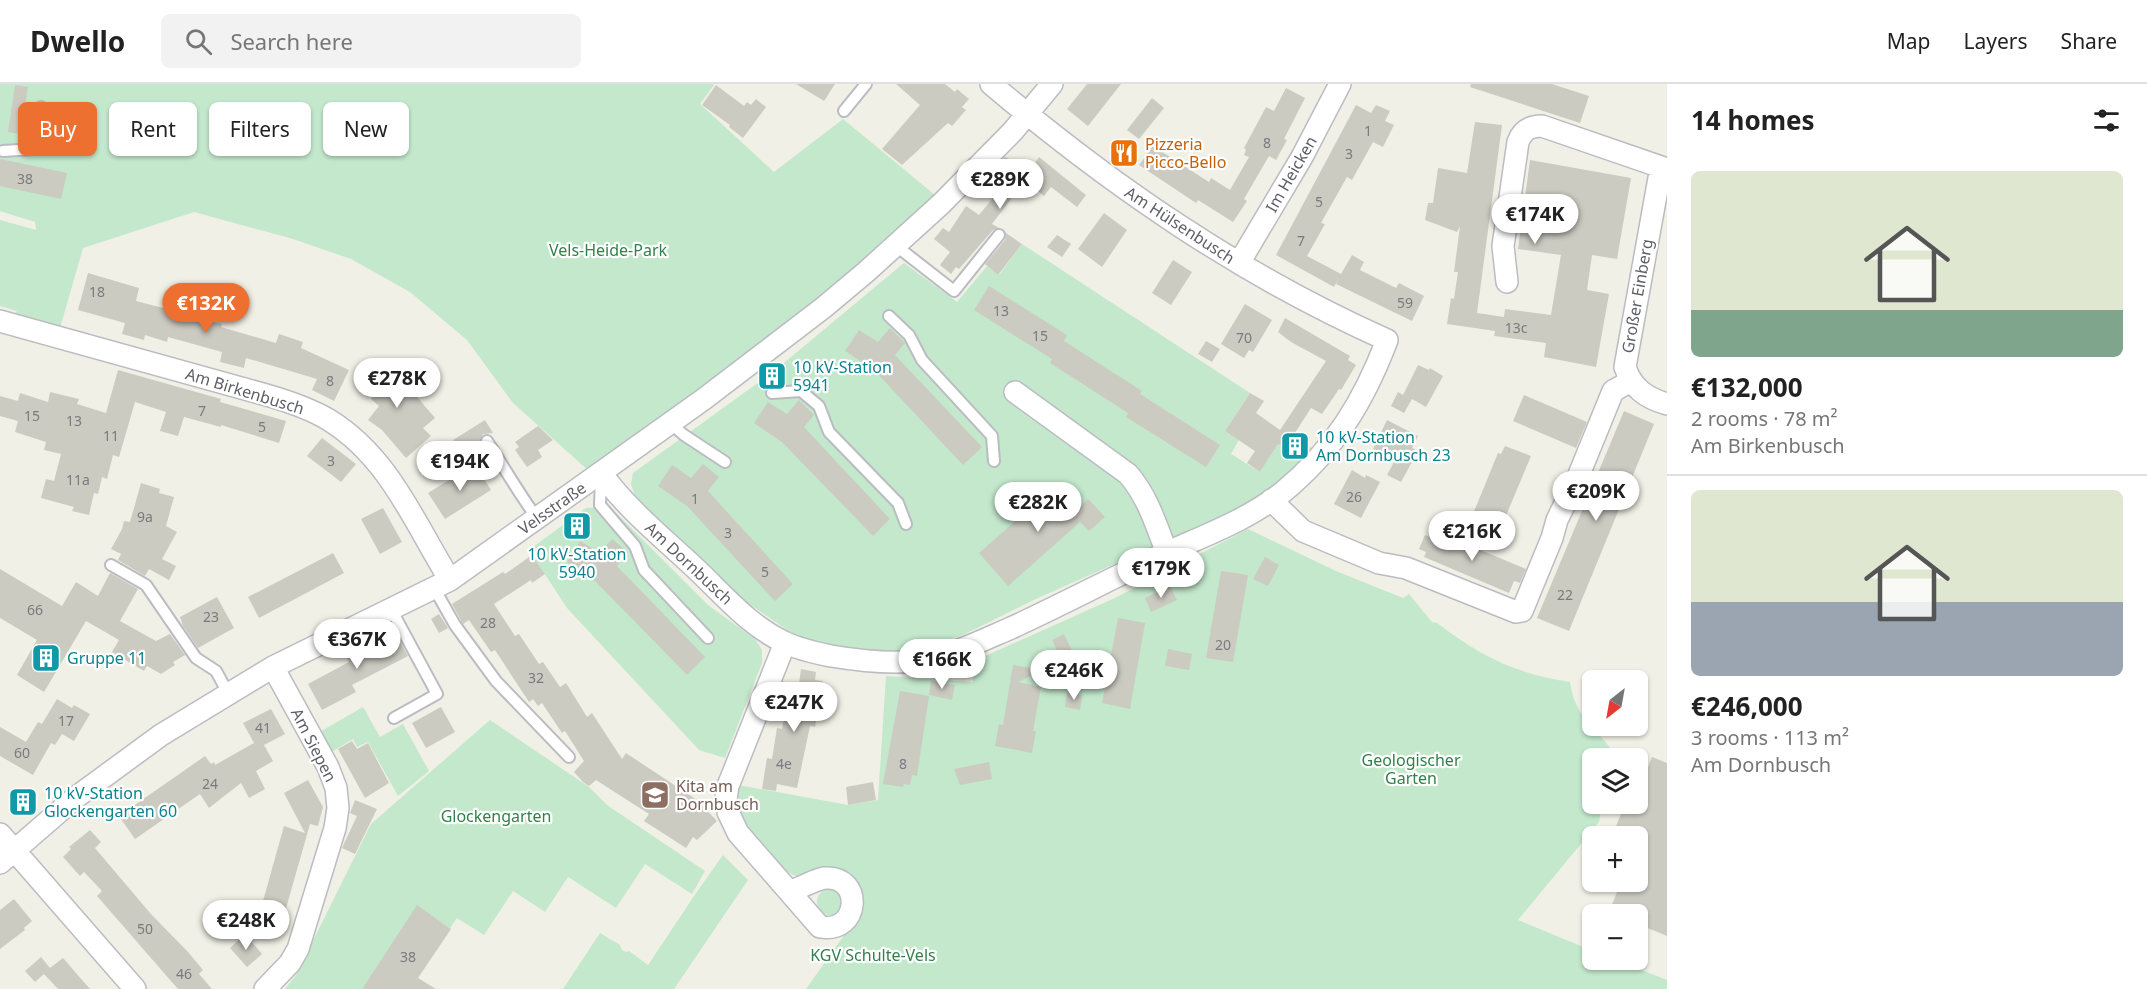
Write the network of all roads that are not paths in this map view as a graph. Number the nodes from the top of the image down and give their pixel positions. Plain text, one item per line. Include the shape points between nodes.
1 (866, 84) edge
2 (991, 84) edge
3 (1052, 84) edge
4 (1340, 84) edge
5 (844, 111) dead end
6 (1027, 114) junction
7 (18, 150) edge
8 (3, 151) dead end
9 (1664, 168) edge
10 (999, 235) dead end
11 (895, 245) junction
12 (1239, 263) junction
13 (1507, 282) dead end
14 (889, 316) dead end
15 (0, 321) edge
16 (1387, 340) joint
17 (1631, 381) junction
18 (1015, 392) dead end
19 (772, 393) dead end
20 (1667, 404) edge
21 (670, 423) junction
22 (487, 441) dead end
23 (994, 461) dead end
24 (725, 462) dead end
25 (601, 473) junction
26 (1271, 500) junction
27 (537, 519) junction
28 (906, 524) dead end
29 (1167, 553) junction
30 (111, 566) dead end
31 (442, 584) junction
32 (391, 609) junction
33 (708, 638) dead end
34 (785, 643) junction
35 (273, 667) junction
36 (228, 693) junction
37 (394, 718) dead end
38 (569, 757) dead end
39 (0, 834) edge
40 (7, 856) edge
41 (790, 892) dead end
42 (135, 989) edge
43 (266, 989) edge

1 - 5 lane
2 - 6 street, Am Hülsenbusch
3 - 6 street, Velsstraße
4 - 12 street, Im Heicken
6 - 11 street, Velsstraße via 941,204
6 - 12 street, Am Hülsenbusch via 1108,178
7 - 8 lane
9 - 13 street, Großer Einberg via 1542,126 1526,130 1518,142 1503,246
9 - 17 street, Großer Einberg via 1625,360
10 - 11 lane via 954,291
11 - 21 street, Velsstraße via 823,308
12 - 16 street, Am Hülsenbusch via 1303,300
14 - 23 lane via 909,334 922,360 992,435
15 - 31 street, Am Birkenbusch via 270,396 329,420 355,440 391,478
16 - 26 street, Am Dornbusch via 1373,377 1340,433 1306,471
17 - 20 street via 1640,392
17 - 26 street via 1613,391 1522,611 1516,612 1406,568 1379,563 1303,531
18 - 29 street via 1128,474 1143,495
19 - 28 lane via 801,391 819,406 829,432 898,503
21 - 24 lane
21 - 25 street, Velsstraße
22 - 27 lane
25 - 27 street, Velsstraße
25 - 33 lane via 600,505 634,546 644,570
25 - 34 street, Am Dornbusch via 626,504 744,614
26 - 29 street, Am Dornbusch via 1242,519
27 - 31 street, Velsstraße
29 - 34 street, Am Dornbusch via 971,646 924,660 898,662 830,656
30 - 36 lane via 146,585 196,658 216,671
31 - 32 street, Velsstraße
31 - 38 lane via 455,625 496,681
32 - 35 street, Velsstraße
32 - 37 lane via 437,694
34 - 41 street via 726,799 738,833
35 - 36 street, Velsstraße
35 - 43 street, Am Siepen via 328,767 338,808 298,949
36 - 40 street, Velsstraße via 161,735 75,798
39 - 40 street
40 - 42 street

